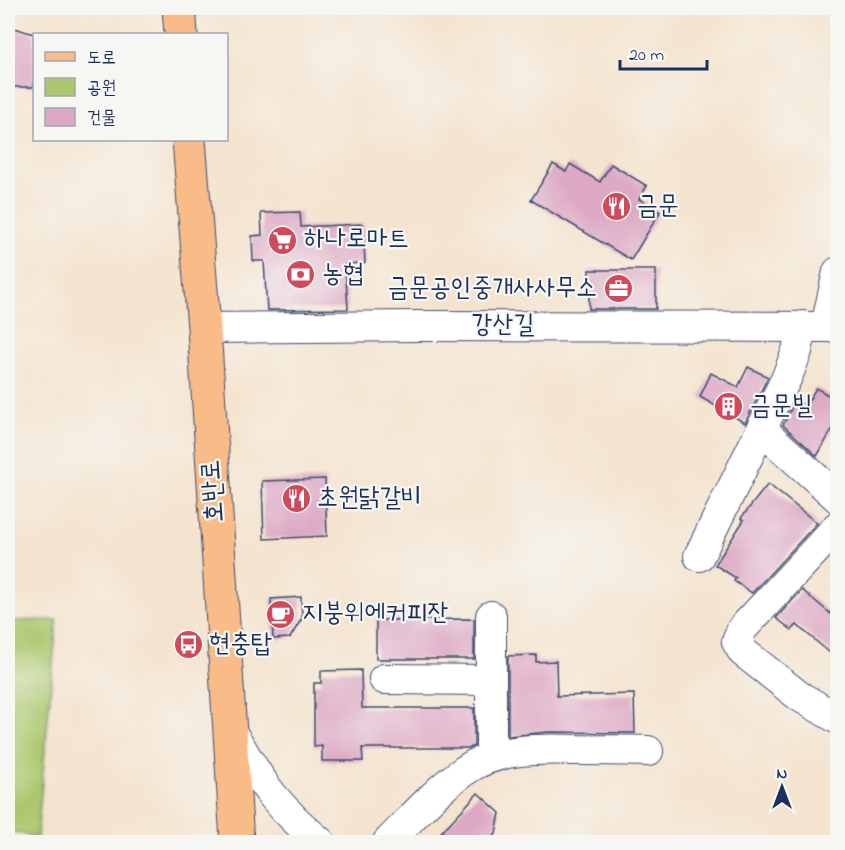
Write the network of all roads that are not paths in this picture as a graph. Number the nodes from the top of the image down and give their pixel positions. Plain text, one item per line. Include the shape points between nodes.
1 (179, 8) edge
2 (181, 33) edge
3 (189, 141) edge
4 (837, 272) edge
5 (822, 326) edge
6 (204, 328) junction
7 (761, 429) junction
8 (837, 498) edge
9 (837, 526) edge
10 (699, 556) dead end
11 (491, 616) dead end
12 (384, 679) dead end
13 (491, 680) junction
14 (837, 719) edge
15 (230, 728) junction
16 (648, 750) dead end
17 (491, 757) junction
18 (237, 843) edge
19 (320, 843) edge
20 (388, 843) edge

1 - 2 main road
3 - 6 main road, 호반로
4 - 5 street
5 - 6 street, 강산길
5 - 7 street via 797,351
6 - 15 main road, 호반로
7 - 8 street
7 - 10 street
9 - 14 street via 742,629 737,642 743,652 799,696
11 - 13 street
12 - 13 street
13 - 17 street
15 - 18 main road, 호반로
15 - 19 street via 273,795
16 - 17 street via 532,749
17 - 20 street via 466,769 438,792

